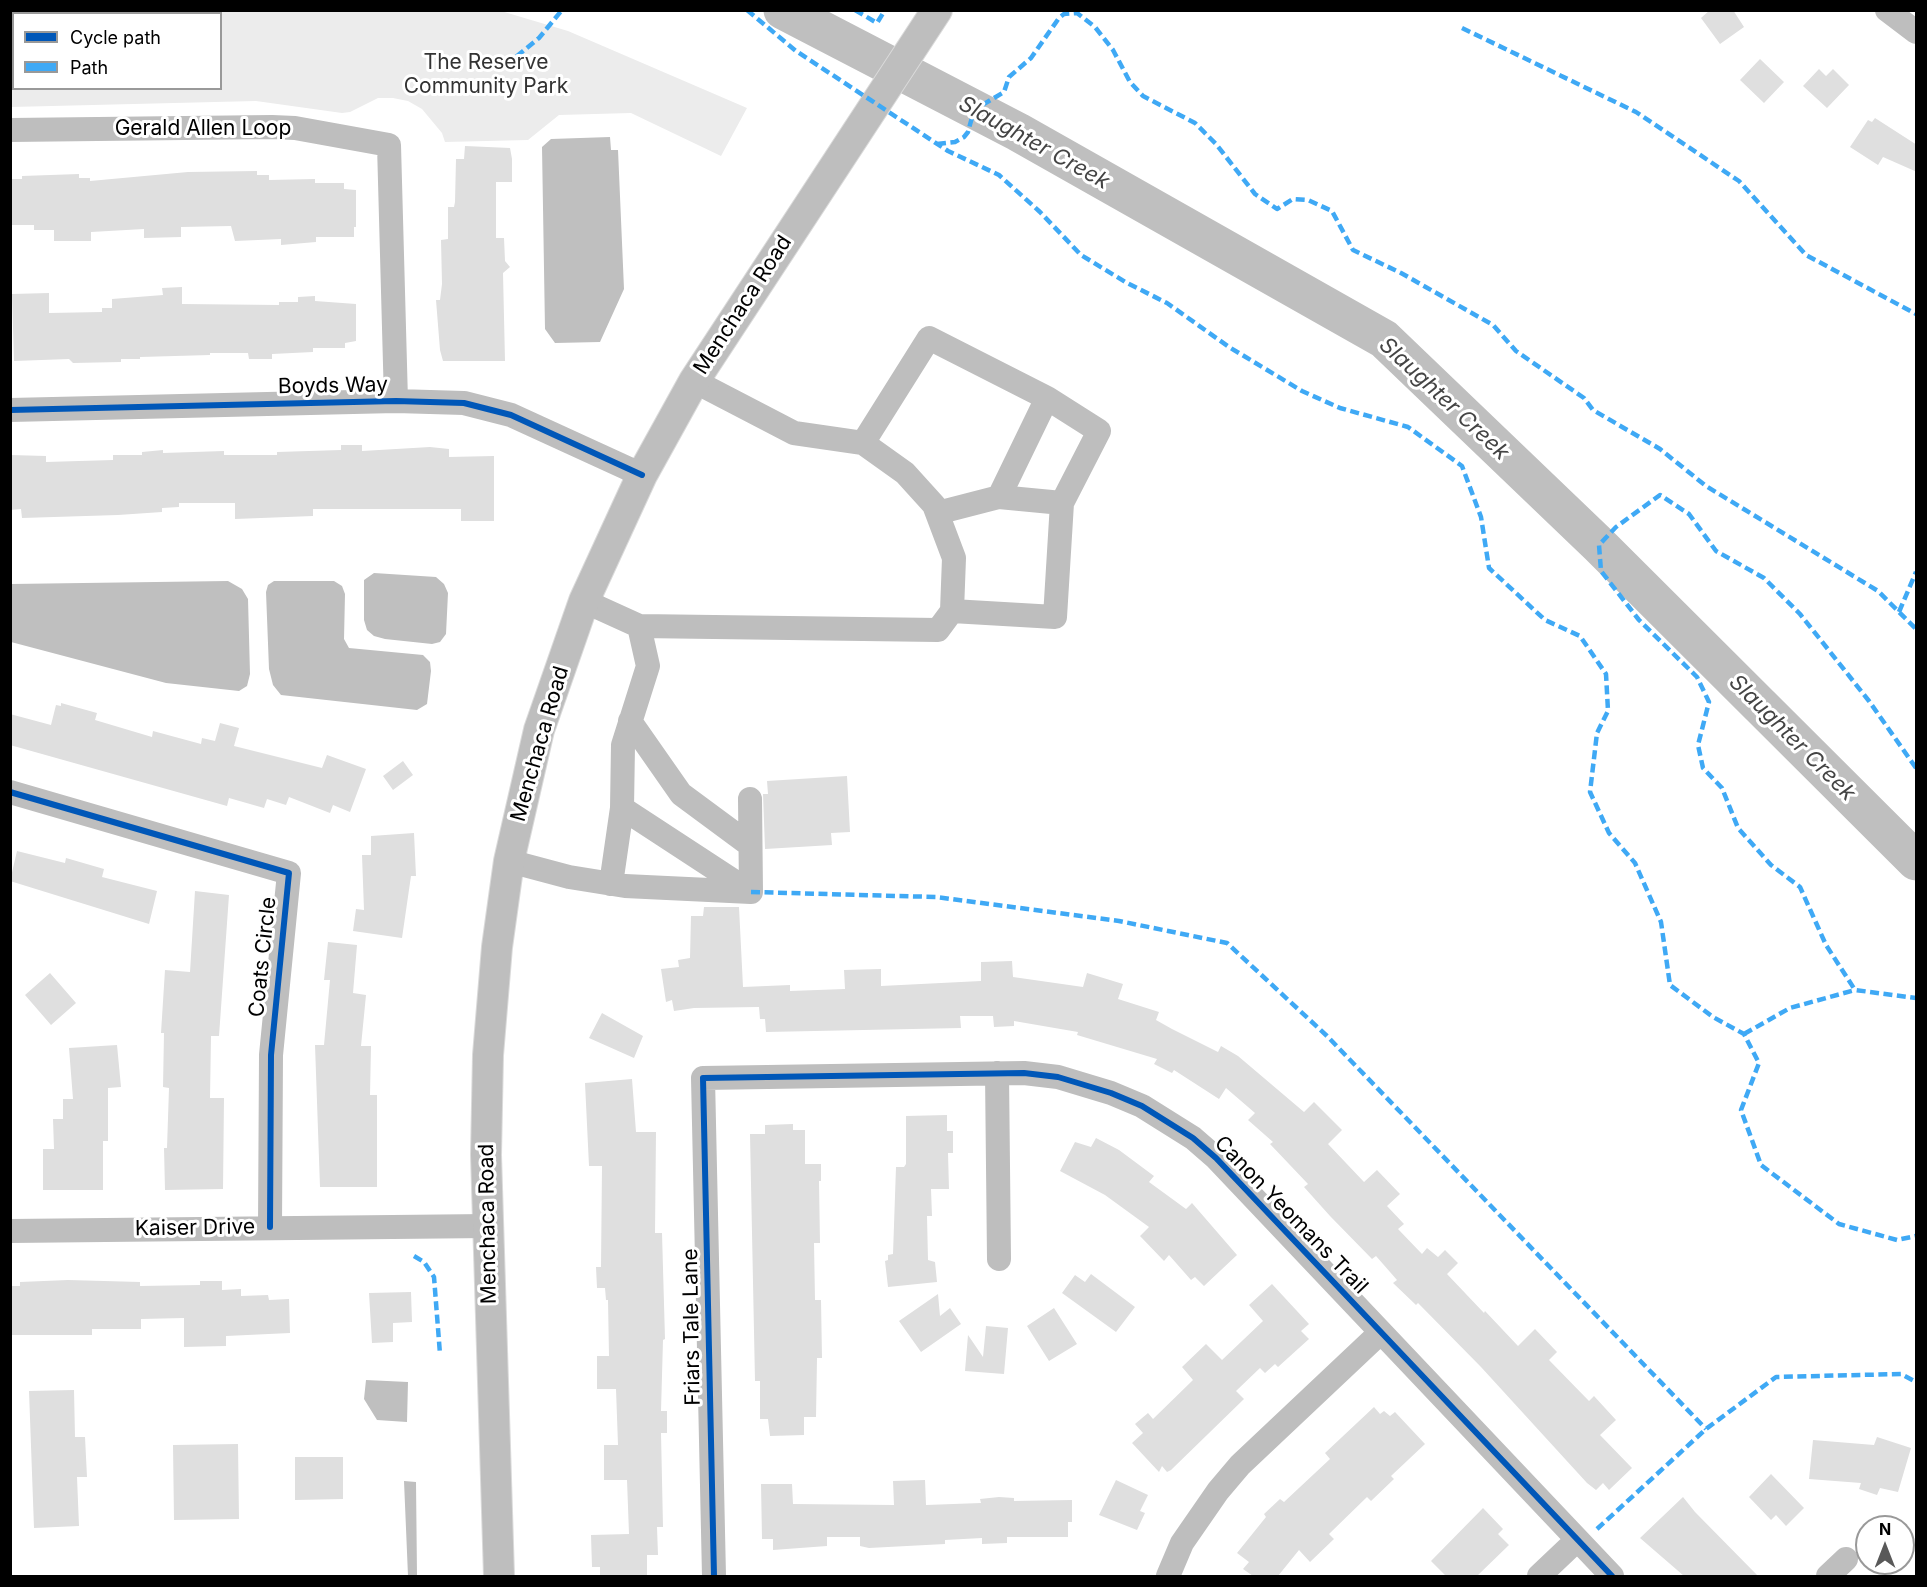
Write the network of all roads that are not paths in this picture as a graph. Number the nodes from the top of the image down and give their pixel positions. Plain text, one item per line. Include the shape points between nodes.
1 (937, 10) edge
2 (1887, 10) edge
3 (1917, 32) edge
4 (10, 130) edge
5 (694, 381) junction
6 (1047, 398) junction
7 (396, 401) junction
8 (10, 410) edge
9 (863, 443) junction
10 (642, 475) junction
11 (999, 497) junction
12 (1062, 503) junction
13 (937, 513) junction
14 (584, 601) junction
15 (952, 611) junction
16 (639, 627) junction
17 (630, 721) junction
18 (10, 792) edge
19 (750, 799) dead end
20 (621, 808) junction
21 (750, 844) junction
22 (509, 861) junction
23 (611, 884) junction
24 (751, 892) junction
25 (997, 1073) junction
26 (703, 1078) joint
27 (488, 1226) junction
28 (270, 1227) junction
29 (10, 1231) edge
30 (999, 1258) dead end
31 (1380, 1333) junction
32 (1577, 1540) junction
33 (1846, 1559) dead end
34 (499, 1576) edge
35 (714, 1576) edge
36 (1168, 1576) edge
37 (1539, 1576) edge
38 (1612, 1576) edge
39 (1828, 1576) edge

1 - 5 main road, Menchaca Road
2 - 3 street
4 - 7 street, Gerald Allen Loop via 272,127 389,145
5 - 9 street via 794,433
5 - 10 main road, Menchaca Road
6 - 9 street via 929,338
6 - 11 street
6 - 12 street via 1099,431
7 - 8 street, Boyds Way
7 - 10 street, Boyds Way via 488,408 535,424
9 - 13 street via 905,473
10 - 14 main road, Menchaca Road
11 - 12 street
11 - 13 street
12 - 15 street via 1055,617
13 - 15 street via 954,558
14 - 16 street
14 - 22 main road, Menchaca Road via 539,730
15 - 16 street via 938,630
16 - 17 street via 648,666
17 - 20 street via 623,745
17 - 21 street via 681,794
18 - 28 street, Coats Circle via 289,873 271,1055
19 - 21 street
20 - 23 street
20 - 24 street
21 - 24 street
22 - 23 street
22 - 27 main road, Menchaca Road via 488,1055
23 - 24 street
25 - 26 street, Canon Yeomans Trail
25 - 30 street
25 - 31 street, Canon Yeomans Trail via 1024,1073 1084,1083 1168,1121 1216,1158
26 - 35 street, Friars Tale Lane
27 - 28 street, Kaiser Drive
27 - 34 main road, Menchaca Road
28 - 29 street, Kaiser Drive
31 - 32 street, Canon Yeomans Trail
31 - 36 street via 1233,1473 1182,1543
32 - 37 street
32 - 38 street, Canon Yeomans Trail
33 - 39 street

